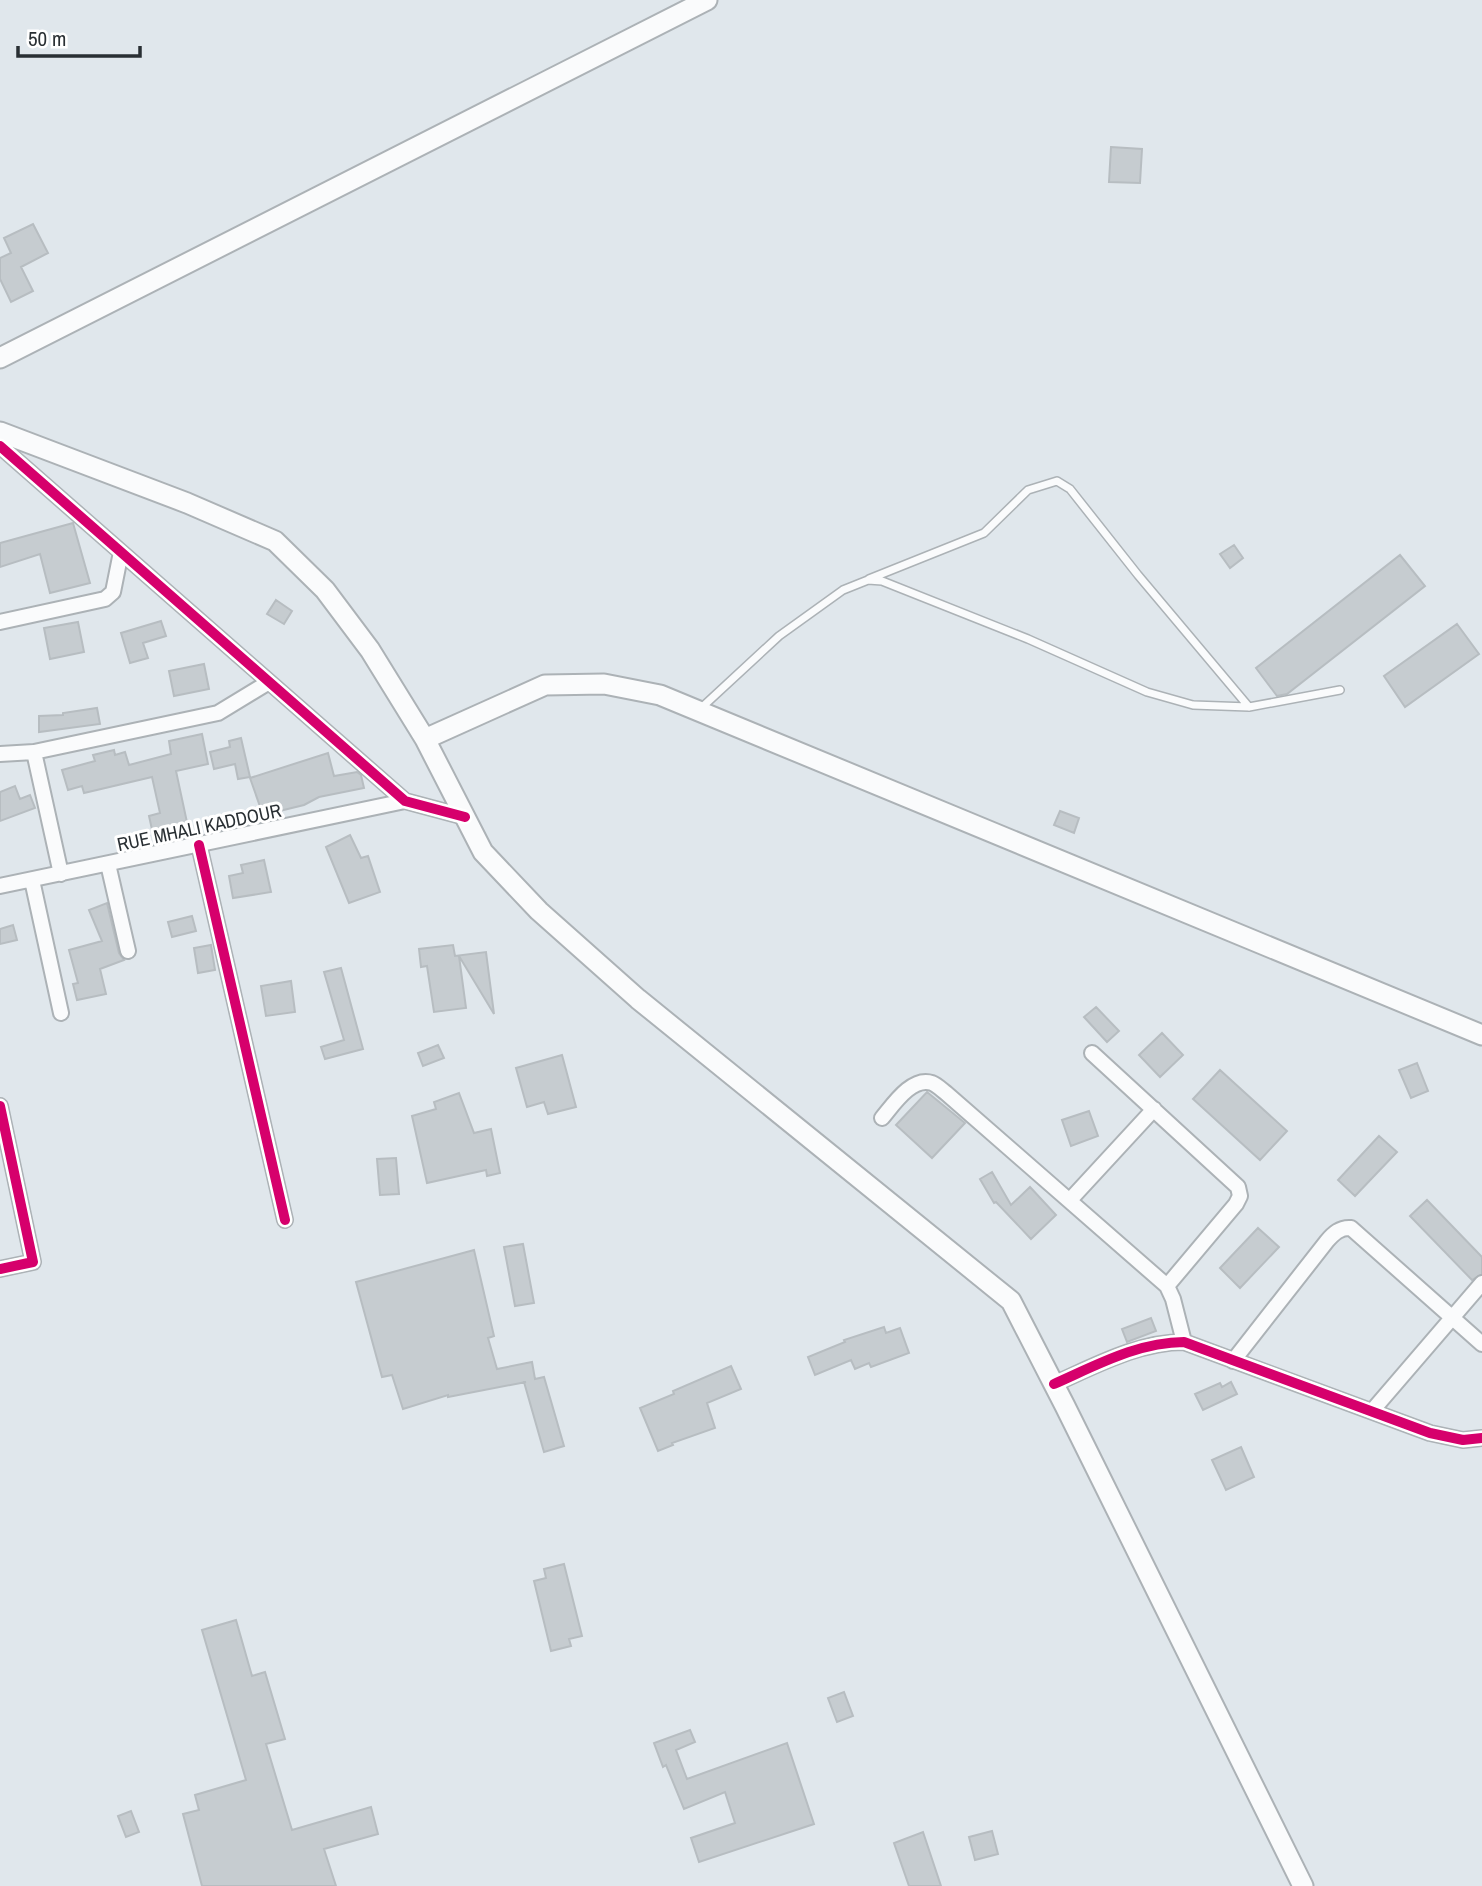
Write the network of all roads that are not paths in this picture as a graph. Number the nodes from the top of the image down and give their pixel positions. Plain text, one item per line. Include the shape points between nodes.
1 (707, 0) edge
2 (0, 358) edge
3 (0, 432) edge
4 (0, 446) edge
5 (121, 552) junction
6 (868, 580) junction
7 (0, 622) edge
8 (270, 682) junction
9 (1340, 690) dead end
10 (1249, 707) junction
11 (699, 711) junction
12 (425, 739) junction
13 (34, 752) junction
14 (0, 754) edge
15 (405, 801) junction
16 (465, 817) junction
17 (199, 845) junction
18 (108, 864) junction
19 (61, 874) junction
20 (32, 880) junction
21 (0, 886) edge
22 (128, 951) dead end
23 (61, 1013) dead end
24 (1482, 1035) edge
25 (1092, 1053) dead end
26 (0, 1106) edge
27 (1154, 1109) junction
28 (882, 1118) dead end
29 (1070, 1200) junction
30 (285, 1220) dead end
31 (0, 1269) edge
32 (1482, 1283) edge
33 (1167, 1286) junction
34 (1452, 1318) junction
35 (1184, 1342) junction
36 (1482, 1344) edge
37 (1233, 1361) junction
38 (1054, 1384) junction
39 (1372, 1411) junction
40 (1482, 1438) edge
41 (1303, 1886) edge

1 - 2 main road
3 - 12 main road via 275,541 326,590
4 - 5 street
5 - 7 street via 113,592 105,600
5 - 8 street
6 - 10 lane via 882,581 1028,639 1147,692 1194,705
6 - 10 lane via 984,533 1028,490 1056,481 1070,489
6 - 11 lane via 843,590 779,636
8 - 13 street via 218,713
8 - 15 street
9 - 10 lane
11 - 12 main road via 660,695 604,684 545,685
11 - 24 main road
12 - 16 main road
13 - 14 street
13 - 19 street
15 - 16 street
15 - 17 street, RUE MHALI KADDOUR
16 - 38 main road via 483,852 549,920 638,999 1011,1301
17 - 18 street, RUE MHALI KADDOUR
17 - 30 street
18 - 19 street, RUE MHALI KADDOUR
18 - 22 street
19 - 20 street, RUE MHALI KADDOUR
20 - 21 street, RUE MHALI KADDOUR
20 - 23 street
25 - 27 street
26 - 31 street via 33,1262
27 - 29 street
27 - 33 street via 1230,1177 1240,1196
28 - 29 street via 912,1086 932,1083
29 - 33 street
32 - 34 street
33 - 35 street
34 - 36 street
34 - 37 street via 1346,1227 1327,1241
34 - 39 street
35 - 37 street
35 - 38 street via 1160,1342
37 - 39 street
38 - 41 main road
39 - 40 street via 1430,1433 1463,1440

